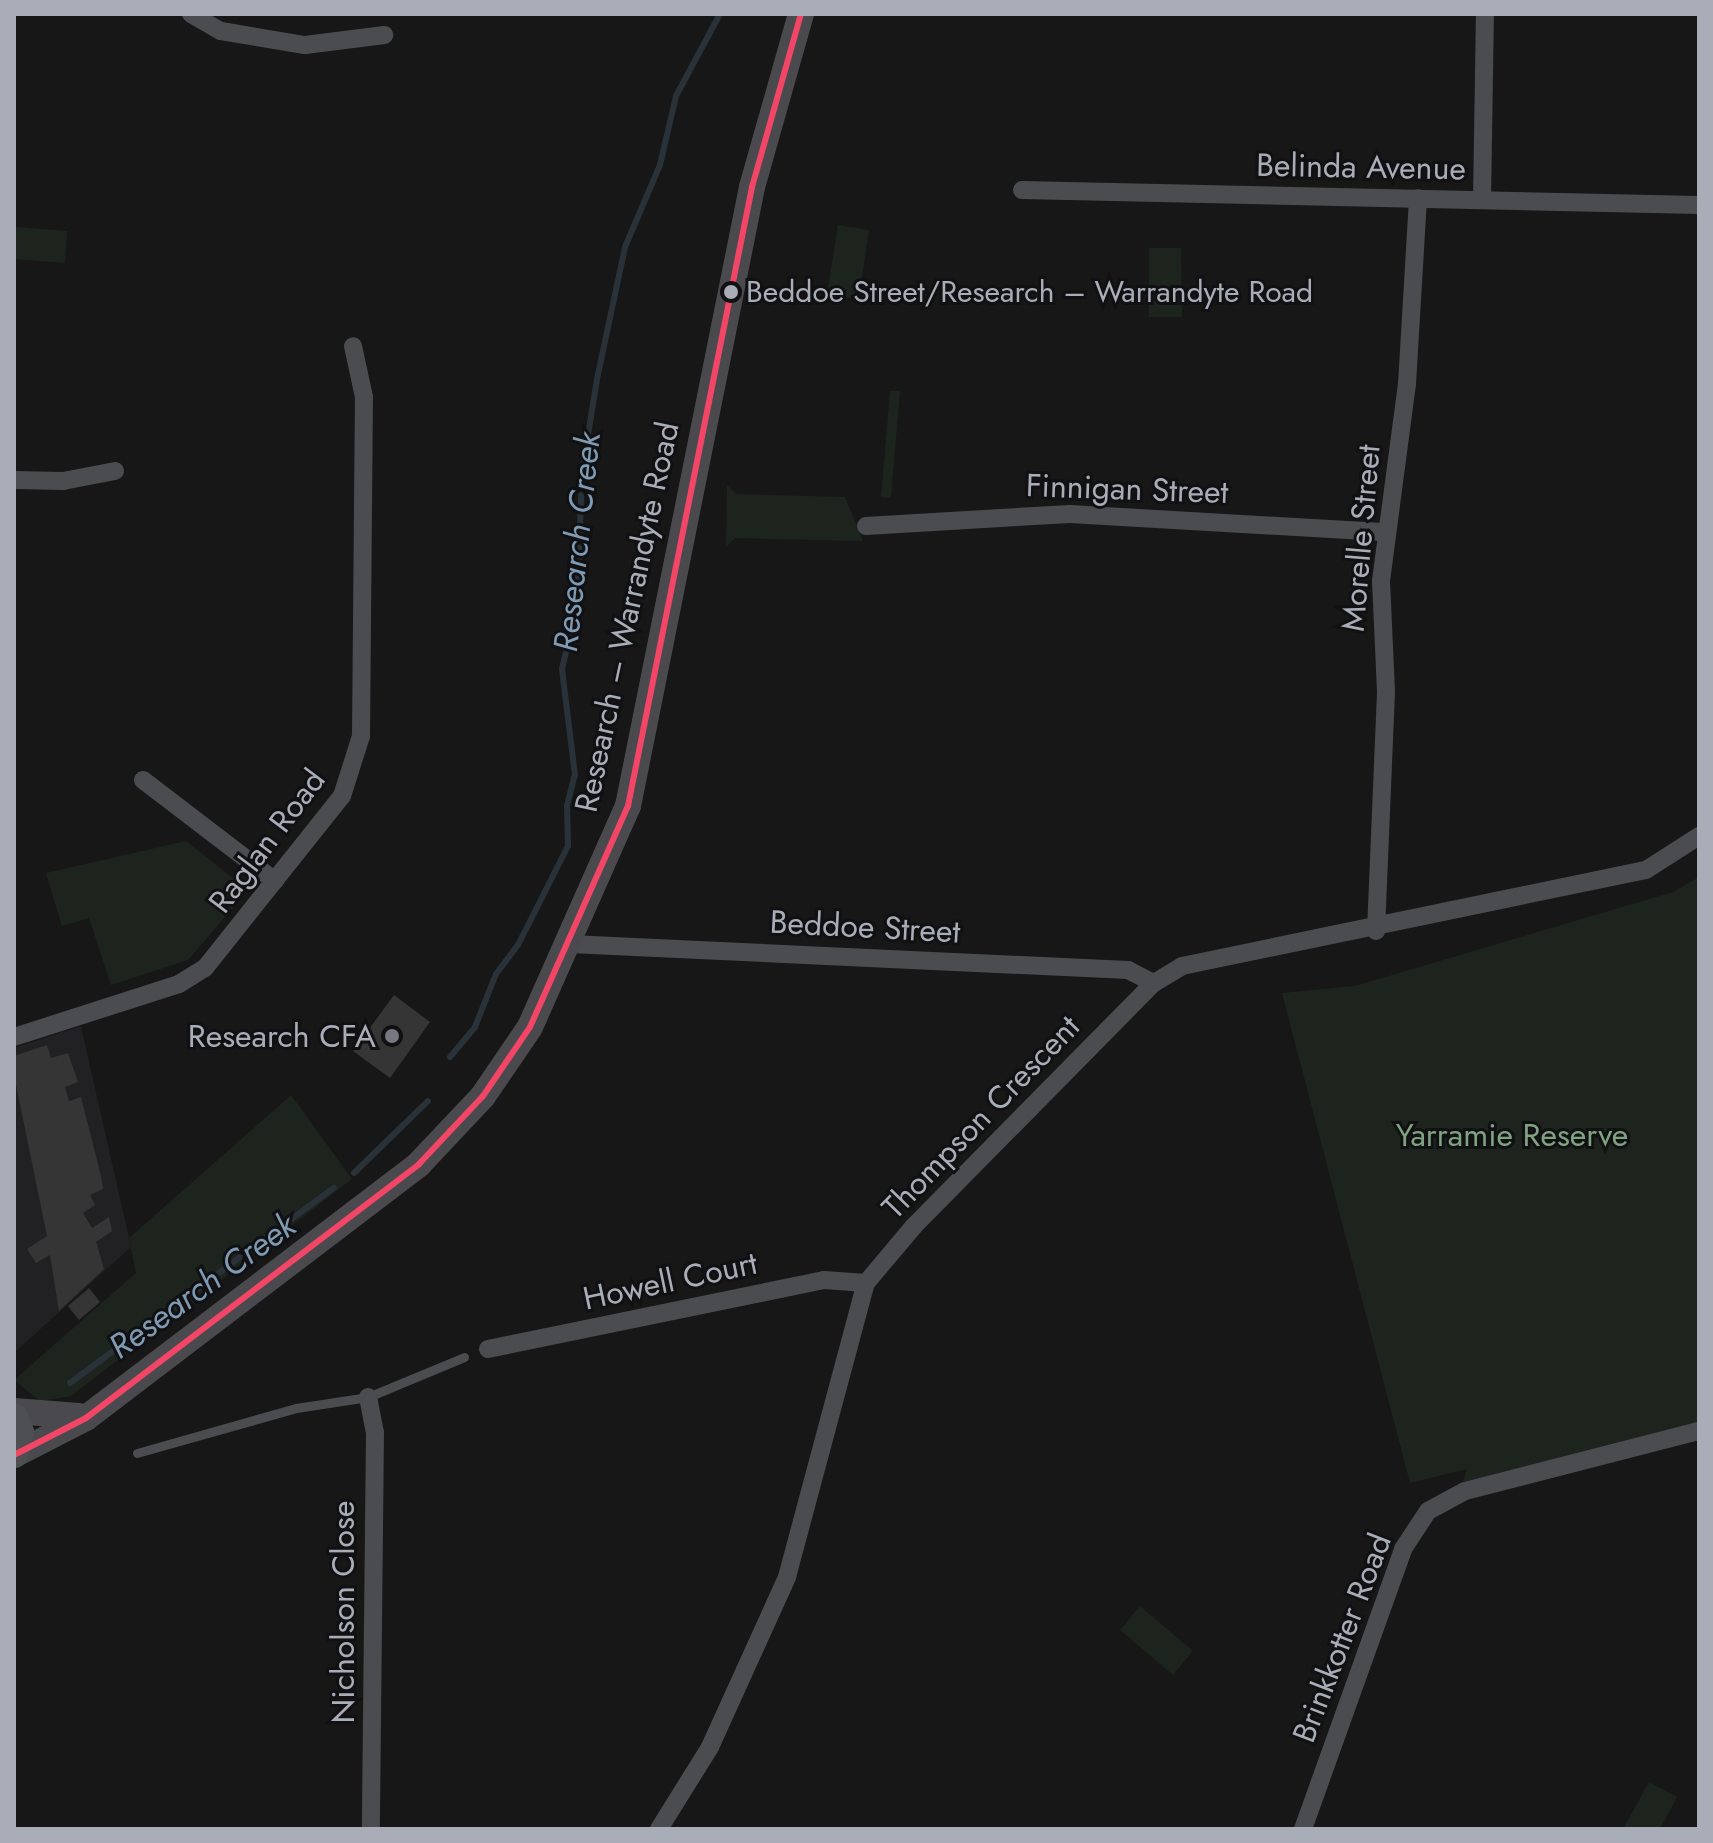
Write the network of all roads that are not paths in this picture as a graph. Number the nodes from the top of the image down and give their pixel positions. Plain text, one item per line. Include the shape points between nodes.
1 (191, 14) edge
2 (801, 14) edge
3 (1485, 14) edge
4 (384, 35) dead end
5 (1022, 190) dead end
6 (1418, 198) junction
7 (1482, 200) junction
8 (1699, 205) edge
9 (353, 346) dead end
10 (115, 471) dead end
11 (14, 480) edge
12 (866, 526) dead end
13 (1386, 532) junction
14 (143, 780) dead end
15 (1699, 836) edge
16 (275, 881) junction
17 (1376, 931) junction
18 (570, 944) junction
19 (1154, 983) junction
20 (14, 1037) edge
21 (866, 1283) junction
22 (488, 1349) dead end
23 (464, 1357) dead end
24 (368, 1397) junction
25 (94, 1411) junction
26 (14, 1414) edge
27 (1699, 1431) edge
28 (137, 1453) dead end
29 (14, 1455) edge
30 (371, 1829) edge
31 (659, 1829) edge
32 (1303, 1829) edge

1 - 4 street via 221,31 305,45
2 - 18 main road, Research – Warrandyte Road via 752,187 628,806
3 - 7 street
5 - 6 street, Belinda Avenue
6 - 7 street, Belinda Avenue
6 - 13 street, Morelle Street via 1407,384
7 - 8 street, Belinda Avenue
9 - 16 street, Raglan Road via 364,397 361,736 342,796
10 - 11 street via 63,481
12 - 13 street, Finnigan Street via 1070,514
13 - 17 street, Morelle Street
14 - 16 street
15 - 17 street, Thompson Crescent via 1646,870
16 - 20 street, Raglan Road via 223,950 179,984
17 - 19 street, Thompson Crescent via 1182,966
18 - 19 street, Beddoe Street via 1128,970
18 - 25 main road, Research – Warrandyte Road via 530,1027 483,1096 419,1164
19 - 21 street, Thompson Crescent via 914,1226
21 - 22 street, Howell Court via 824,1280
21 - 31 street, Thompson Crescent via 787,1577 710,1747
23 - 24 lane
24 - 28 lane via 296,1408
24 - 30 street, Nicholson Close via 375,1432
25 - 26 main road, Research – Warrandyte Road via 66,1418
25 - 29 main road, Research – Warrandyte Road
26 - 29 main road via 20,1432
27 - 32 street, Brinkkotter Road via 1465,1491 1428,1511 1403,1549

